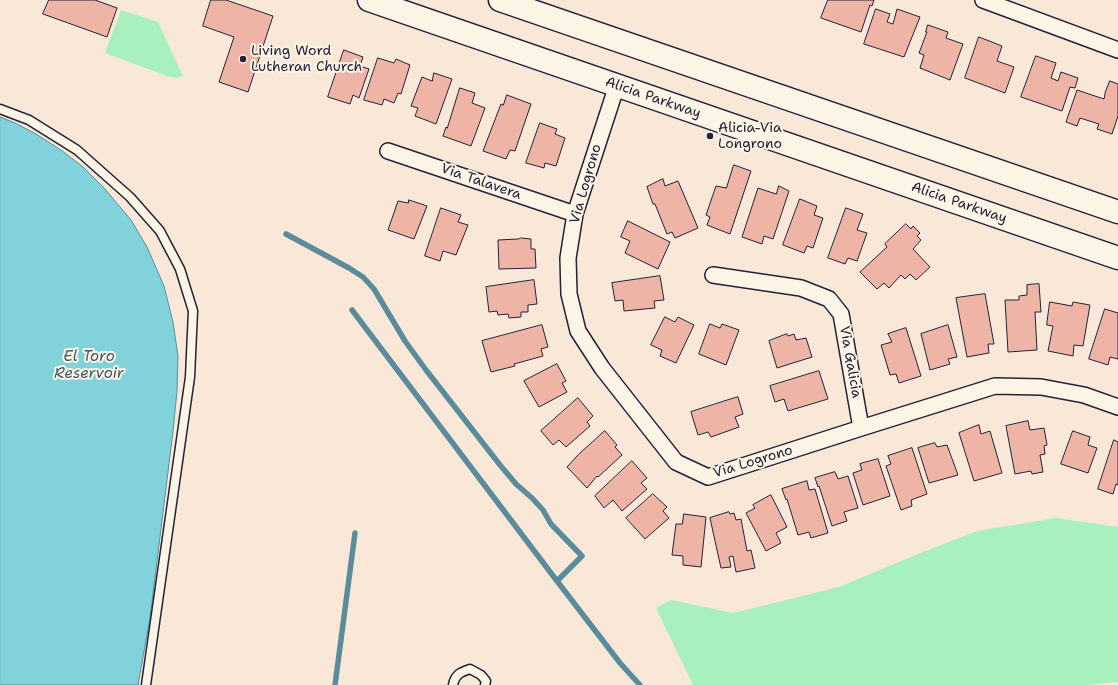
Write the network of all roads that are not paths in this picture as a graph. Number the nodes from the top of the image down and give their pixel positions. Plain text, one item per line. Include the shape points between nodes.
1 (369, 0) edge
2 (401, 0) edge
3 (500, 0) edge
4 (983, 0) edge
5 (428, 20) junction
6 (1118, 50) edge
7 (617, 85) junction
8 (0, 109) edge
9 (388, 151) dead end
10 (1118, 212) edge
11 (575, 214) junction
12 (1118, 258) edge
13 (713, 275) dead end
14 (1118, 407) edge
15 (861, 428) junction
16 (146, 685) edge
17 (453, 685) edge
18 (485, 685) edge

1 - 5 main road, Alicia Parkway
2 - 5 main road
3 - 10 main road
4 - 6 street
5 - 7 main road, Alicia Parkway
7 - 11 street, Via Logrono
7 - 12 main road, Alicia Parkway
8 - 16 lane via 29,120 77,150 130,196 160,231 180,269 193,311 190,377
9 - 11 street, Via Talavera
11 - 15 street, Via Logrono via 568,258 569,294 578,330 602,368 676,462 708,476
13 - 15 street, Via Galicia via 801,288 829,299 841,314
14 - 15 street, Via Logrono via 1084,395 1041,387 995,386
17 - 18 lane via 460,673 470,669 481,675 486,681

